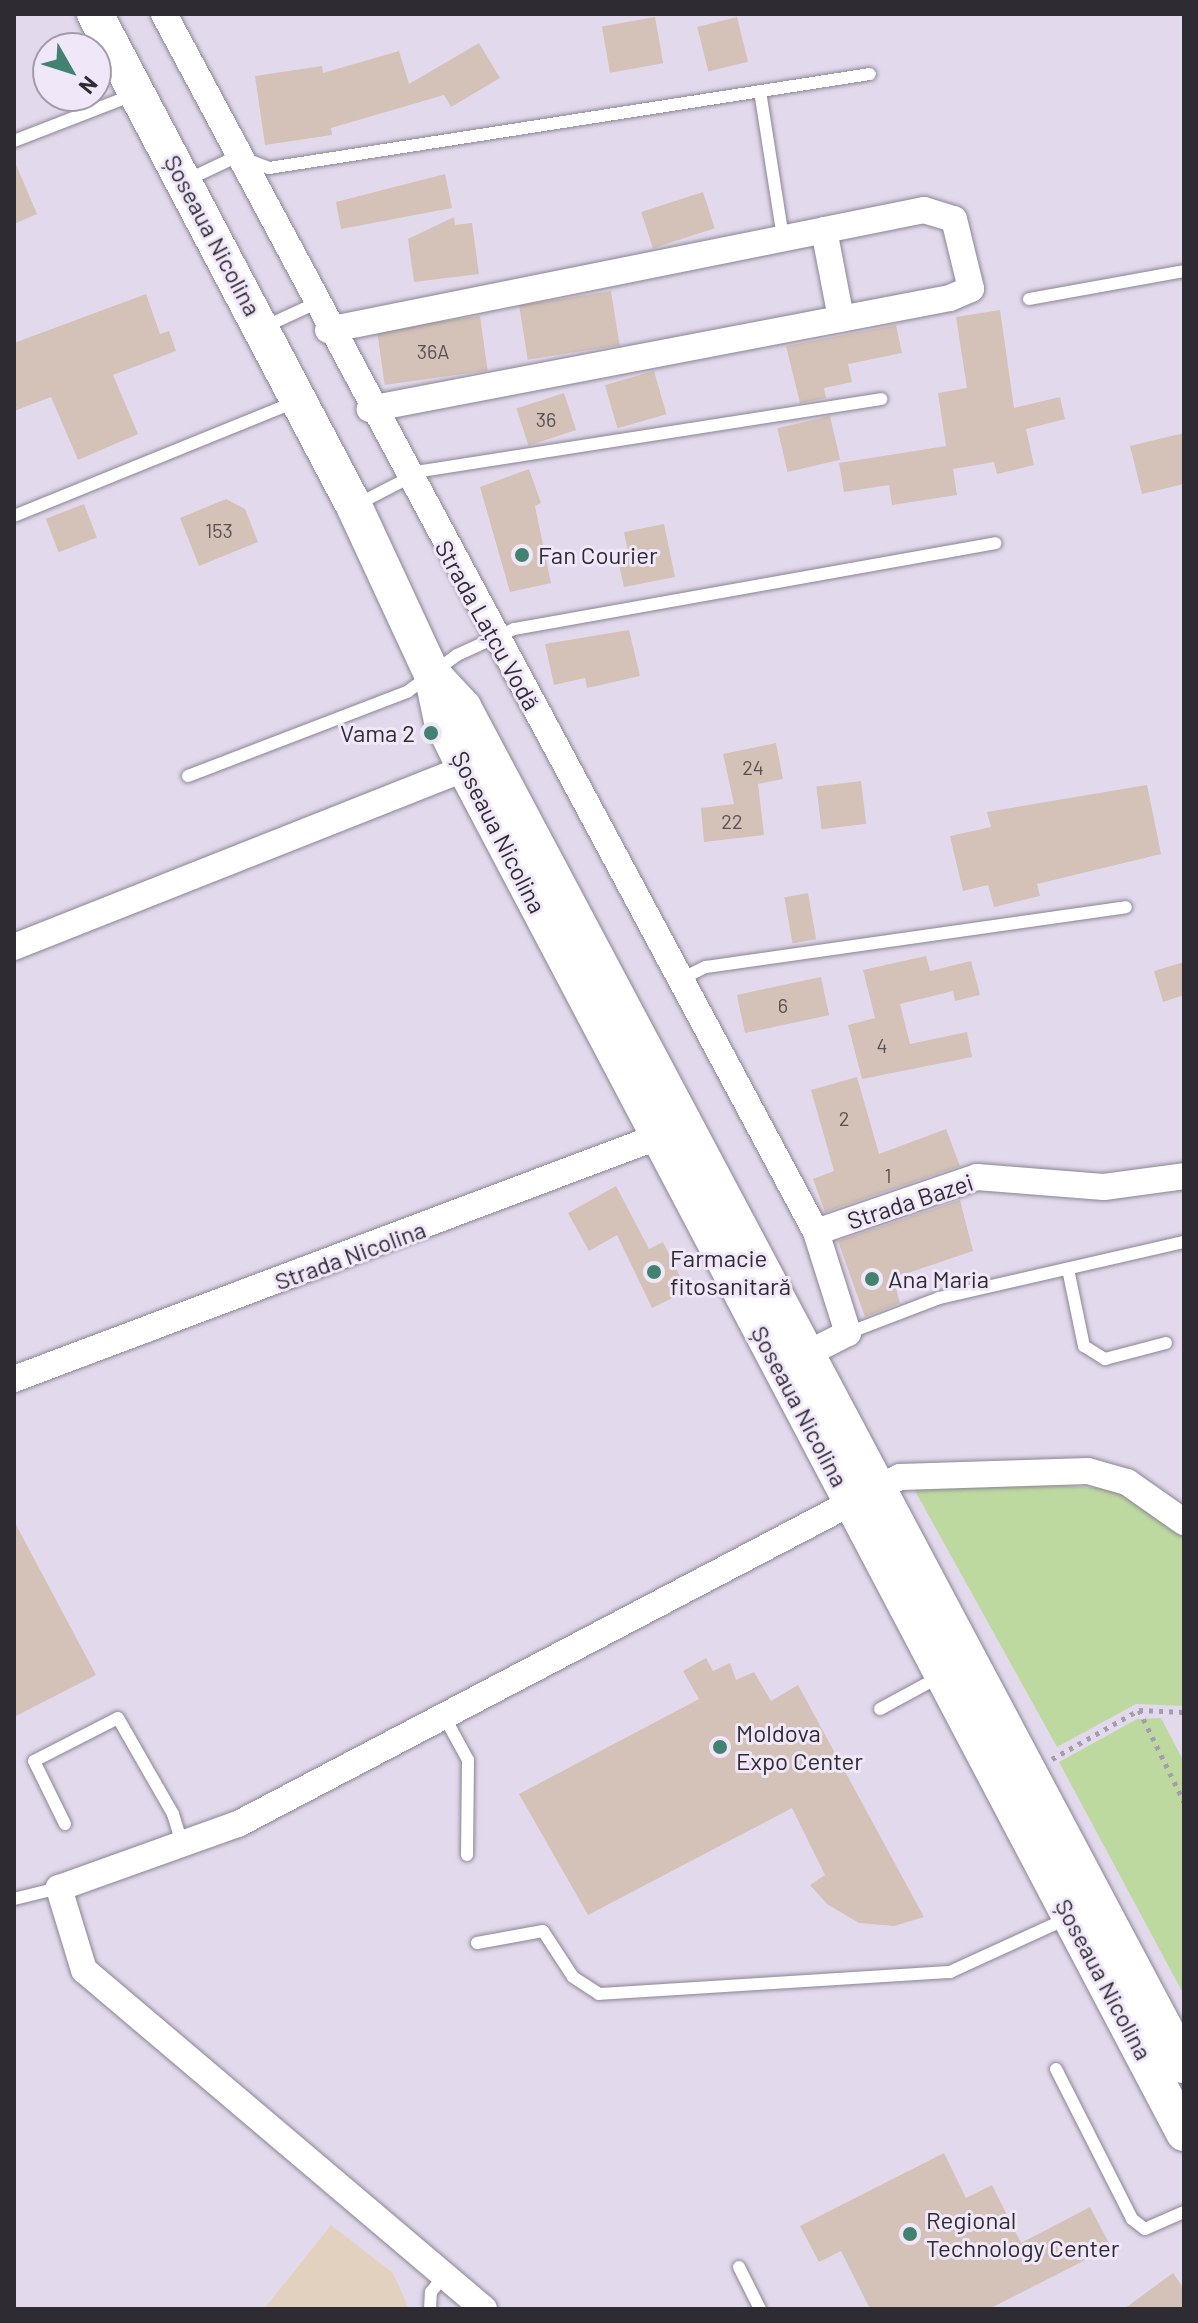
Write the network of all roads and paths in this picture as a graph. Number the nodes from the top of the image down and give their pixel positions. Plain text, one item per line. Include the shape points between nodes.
1 (95, 14) edge
2 (164, 14) edge
3 (870, 74) dead end
4 (760, 91) junction
5 (138, 93) junction
6 (14, 141) edge
7 (238, 156) junction
8 (185, 181) junction
9 (824, 230) junction
10 (783, 238) junction
11 (1184, 271) edge
12 (1029, 299) dead end
13 (314, 304) junction
14 (841, 318) junction
15 (262, 328) junction
16 (328, 330) junction
17 (881, 399) dead end
18 (300, 400) junction
19 (370, 409) junction
20 (407, 478) junction
21 (354, 506) junction
22 (14, 516) edge
23 (995, 543) dead end
24 (496, 636) junction
25 (432, 674) junction
26 (465, 768) junction
27 (188, 776) dead end
28 (1126, 907) dead end
29 (14, 947) edge
30 (681, 979) junction
31 (671, 1132) junction
32 (1184, 1176) edge
33 (816, 1232) junction
34 (1184, 1242) edge
35 (1068, 1269) junction
36 (848, 1333) junction
37 (1166, 1343) dead end
38 (795, 1360) junction
39 (14, 1379) edge
40 (866, 1495) junction
41 (1184, 1522) edge
42 (956, 1668) junction
43 (880, 1709) dead end
44 (1139, 1710) junction
45 (1184, 1712) edge
46 (445, 1718) junction
47 (1051, 1760) dead end
48 (1184, 1802) edge
49 (65, 1824) dead end
50 (183, 1846) junction
51 (467, 1855) dead end
52 (59, 1888) junction
53 (14, 1899) edge
54 (1085, 1909) junction
55 (477, 1943) dead end
56 (1184, 2065) edge
57 (1056, 2069) dead end
58 (1184, 2133) edge
59 (1184, 2212) edge
60 (739, 2267) dead end
61 (444, 2276) junction
62 (430, 2309) edge
63 (484, 2309) edge
64 (760, 2309) edge

1 - 5 main road, Șoseaua Nicolina
2 - 7 street, Strada Lațcu Vodă
3 - 4 lane
4 - 7 lane via 269,168
4 - 10 lane
5 - 6 lane
5 - 8 main road, Șoseaua Nicolina
7 - 8 lane
7 - 13 street, Strada Lațcu Vodă
8 - 15 main road, Șoseaua Nicolina
9 - 10 street
9 - 14 street
9 - 14 street via 942,211 954,219 971,289
10 - 16 street
11 - 12 lane
13 - 15 lane
13 - 16 street, Strada Lațcu Vodă
14 - 19 street
15 - 18 main road, Șoseaua Nicolina
16 - 19 street, Strada Lațcu Vodă
17 - 20 lane
18 - 21 main road, Șoseaua Nicolina
18 - 22 lane
19 - 20 street, Strada Lațcu Vodă
20 - 21 lane
20 - 24 street, Strada Lațcu Vodă
21 - 25 main road, Șoseaua Nicolina
23 - 24 lane
24 - 25 lane
24 - 30 street, Strada Lațcu Vodă
25 - 26 main road, Șoseaua Nicolina via 442,721
25 - 27 lane via 407,692
25 - 31 main road, Șoseaua Nicolina via 463,707
26 - 29 street
26 - 31 main road, Șoseaua Nicolina
28 - 30 lane via 706,967
30 - 33 street, Strada Lațcu Vodă
31 - 38 main road, Șoseaua Nicolina
31 - 39 street, Strada Nicolina
32 - 33 street, Strada Bazei via 1104,1187 977,1177
33 - 36 street, Strada Bazei
34 - 35 lane
35 - 36 lane via 939,1298
35 - 37 lane via 1084,1346 1105,1359
36 - 38 street
38 - 40 main road, Șoseaua Nicolina
40 - 41 street via 900,1477 1088,1471 1127,1482
40 - 42 main road, Șoseaua Nicolina
40 - 46 street
42 - 43 lane
42 - 54 main road, Șoseaua Nicolina
44 - 45 path
44 - 47 path
44 - 48 path
46 - 50 street
46 - 51 lane via 468,1760
49 - 50 lane via 34,1761 118,1718 173,1814
50 - 52 street
52 - 53 lane
52 - 61 street via 84,1970
54 - 55 lane via 950,1972 599,1994 573,1977 543,1931
54 - 56 main road, Șoseaua Nicolina
54 - 58 main road, Șoseaua Nicolina
57 - 59 lane via 1132,2219 1145,2229
60 - 64 lane
61 - 62 lane via 431,2292
61 - 63 street

